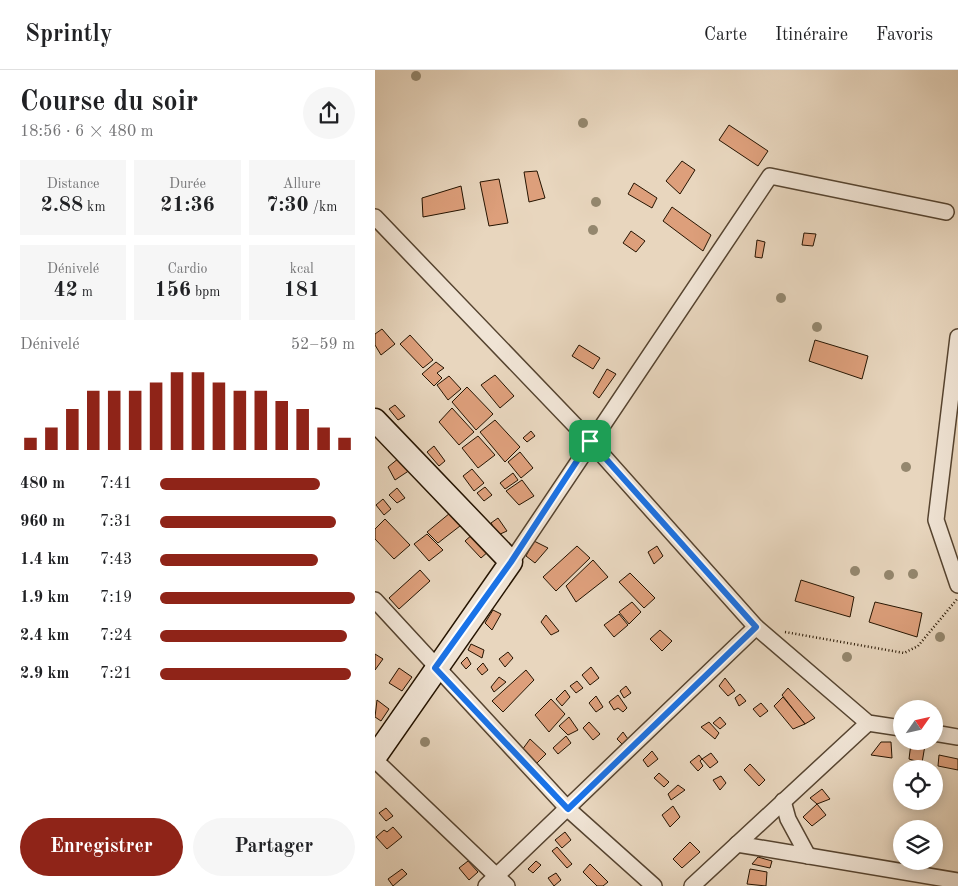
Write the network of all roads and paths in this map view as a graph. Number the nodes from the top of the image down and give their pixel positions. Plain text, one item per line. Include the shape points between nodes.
1 (946, 212) dead end
2 (375, 217) edge
3 (958, 337) edge
4 (375, 420) edge
5 (590, 441) junction
6 (511, 562) junction
7 (958, 585) edge
8 (958, 598) edge
9 (375, 600) edge
10 (756, 627) junction
11 (784, 632) dead end
12 (435, 668) junction
13 (868, 722) junction
14 (893, 727) edge
15 (943, 734) edge
16 (958, 737) edge
17 (375, 759) edge
18 (783, 801) junction
19 (568, 809) junction
20 (737, 844) junction
21 (808, 856) junction
22 (958, 881) edge
23 (497, 883) edge
24 (654, 886) edge
25 (692, 886) edge

1 - 5 street via 770,176
2 - 5 street
3 - 7 street via 936,520
4 - 6 street
5 - 6 street
5 - 10 street
6 - 12 street
8 - 11 path via 918,646 905,654
9 - 12 street
10 - 13 street
10 - 19 street
12 - 17 street
12 - 19 street
13 - 14 street
13 - 18 street
15 - 16 street
17 - 23 street
18 - 20 street
18 - 21 street via 788,819
19 - 23 street
19 - 24 street
20 - 21 street
20 - 25 street
21 - 22 street

